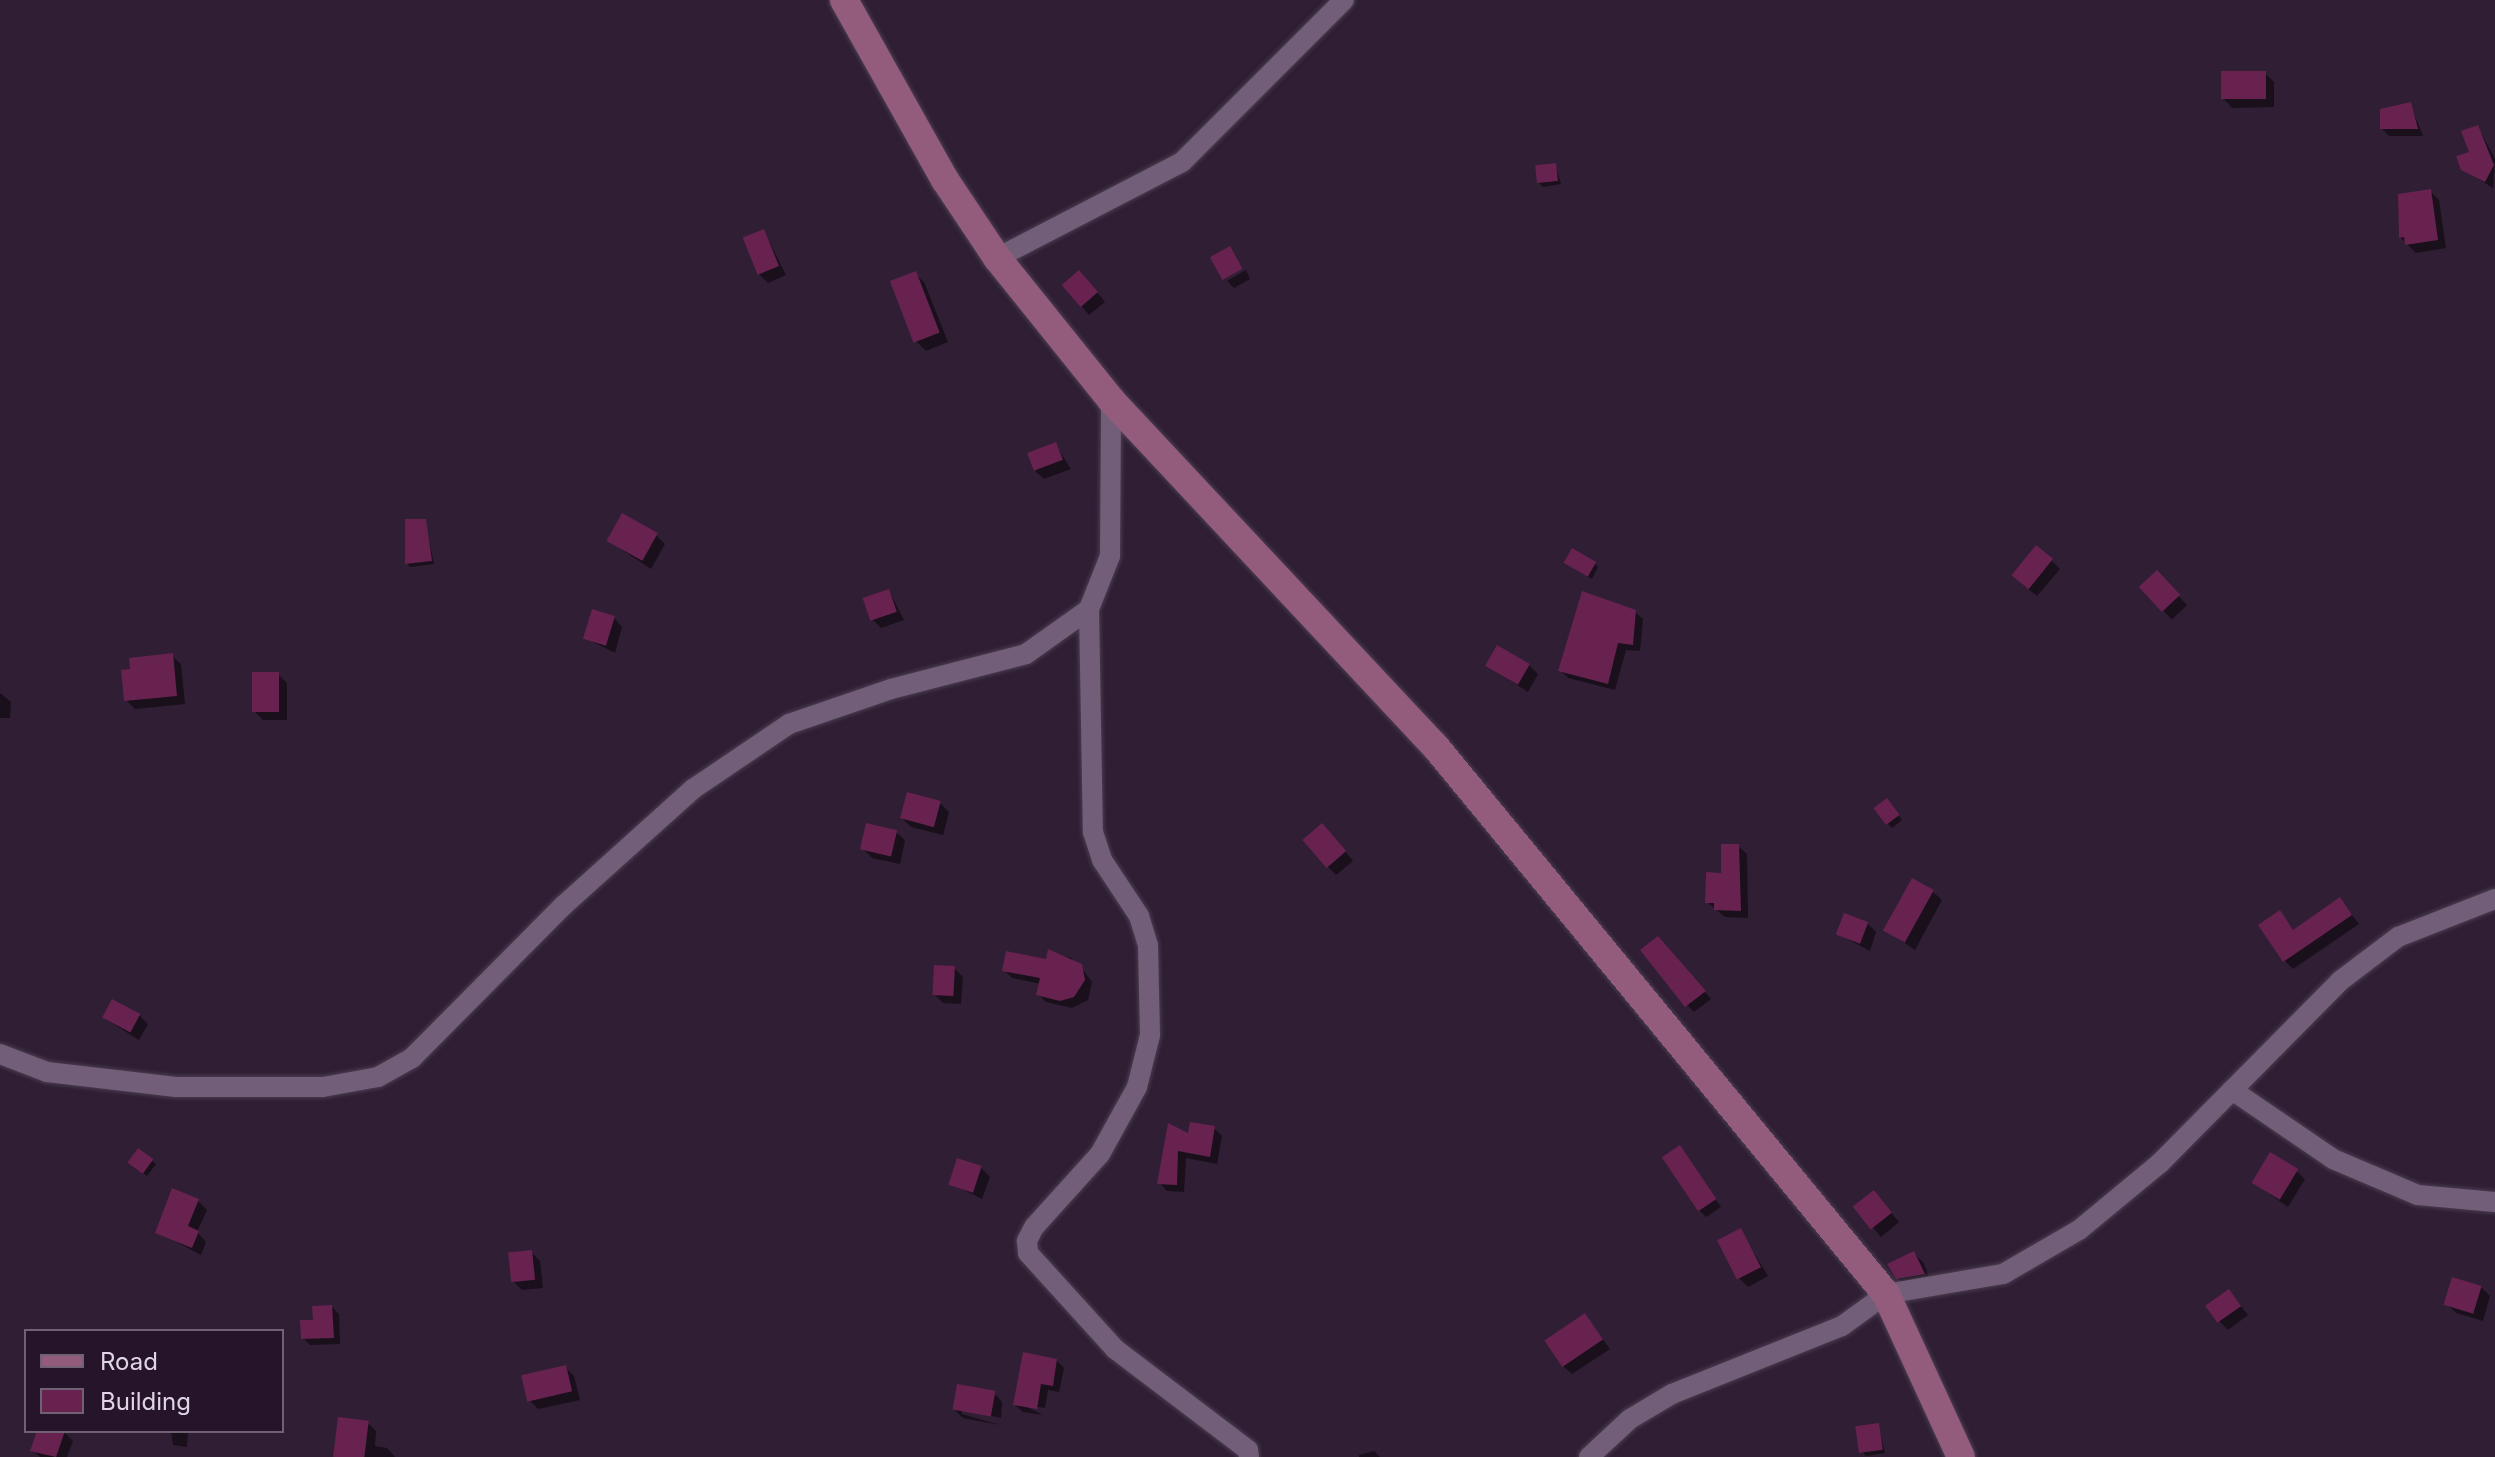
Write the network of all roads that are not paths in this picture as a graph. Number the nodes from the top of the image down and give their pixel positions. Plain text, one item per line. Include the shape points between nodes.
1 (844, 0) edge
2 (1344, 0) edge
3 (997, 258) junction
4 (1111, 400) junction
5 (1089, 609) junction
6 (2495, 899) edge
7 (0, 1054) edge
8 (2232, 1090) junction
9 (2495, 1202) edge
10 (1886, 1294) junction
11 (1249, 1457) edge
12 (1589, 1457) edge
13 (1961, 1457) edge

1 - 3 street via 945,180
2 - 3 street via 1182,162
3 - 4 street
4 - 5 street via 1110,556
4 - 10 street via 1435,746
5 - 7 street via 1026,654 891,689 789,724 693,789 563,906 412,1058 378,1077 323,1087 176,1087 47,1072
5 - 11 street via 1093,832 1102,860 1139,916 1148,946 1150,1035 1137,1087 1100,1154 1034,1227 1028,1253 1115,1349 1237,1440
6 - 8 street via 2398,937 2340,981
8 - 9 street via 2333,1159 2418,1195
8 - 10 street via 2160,1163 2079,1230 2003,1274
10 - 12 street via 1842,1326 1672,1394 1630,1419
10 - 13 street

